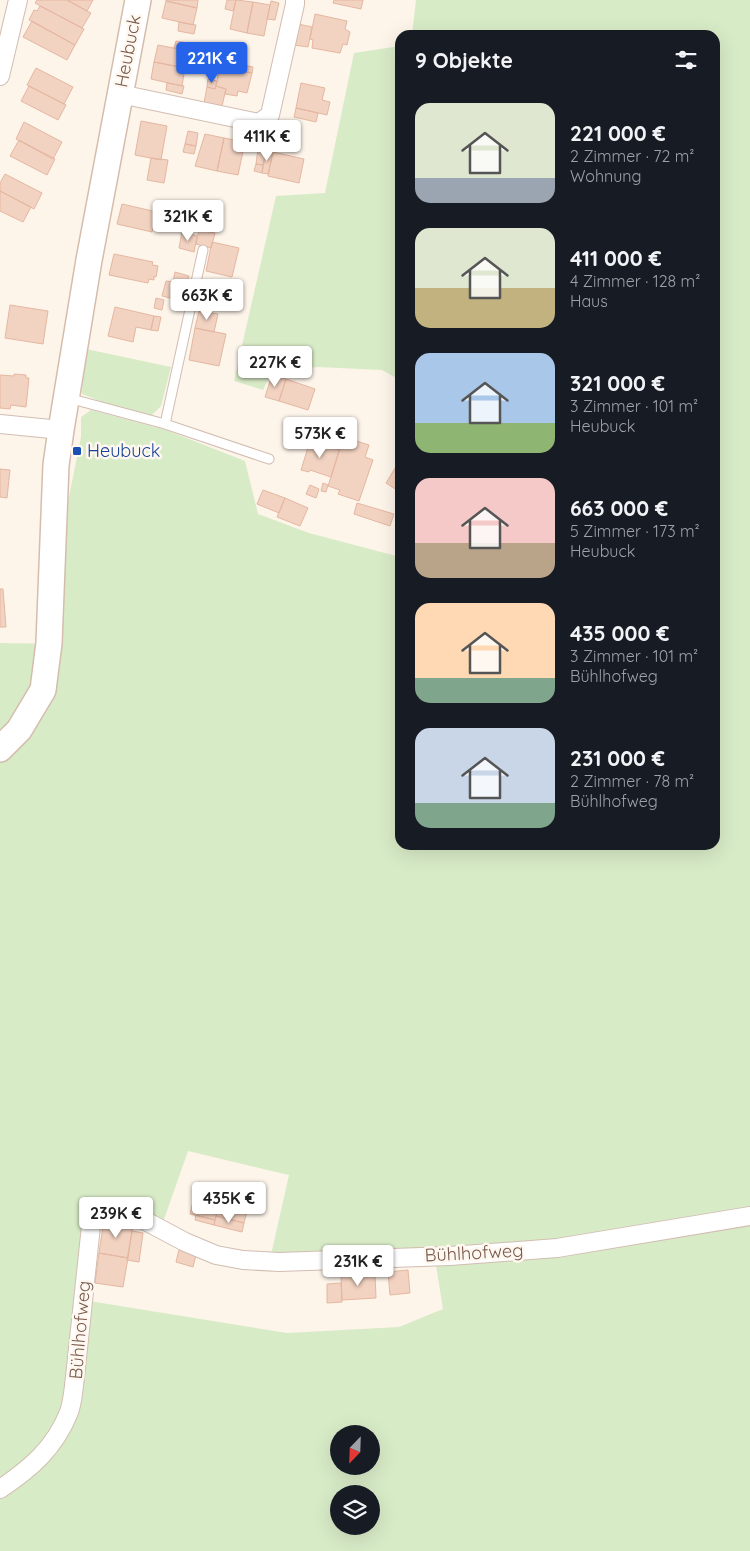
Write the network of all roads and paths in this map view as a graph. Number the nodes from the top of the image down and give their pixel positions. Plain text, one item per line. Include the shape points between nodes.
1 (18, 0) edge
2 (138, 0) edge
3 (294, 0) edge
4 (0, 76) edge
5 (120, 94) junction
6 (203, 250) dead end
7 (65, 398) junction
8 (0, 424) edge
9 (165, 424) junction
10 (61, 430) junction
11 (269, 459) dead end
12 (0, 749) edge
13 (750, 1216) edge
14 (0, 1489) edge

1 - 4 street
2 - 5 street, Heubuck
3 - 5 street via 270,115 259,123
5 - 7 street, Heubuck
6 - 9 lane
7 - 9 lane
7 - 10 street, Heubuck
8 - 10 street
9 - 11 lane
10 - 12 street, Heubuck via 56,465 49,643 43,690 19,730
13 - 14 street, Bühlhofweg via 557,1248 450,1256 279,1262 216,1255 125,1210 110,1207 98,1210 91,1226 69,1412 36,1463

